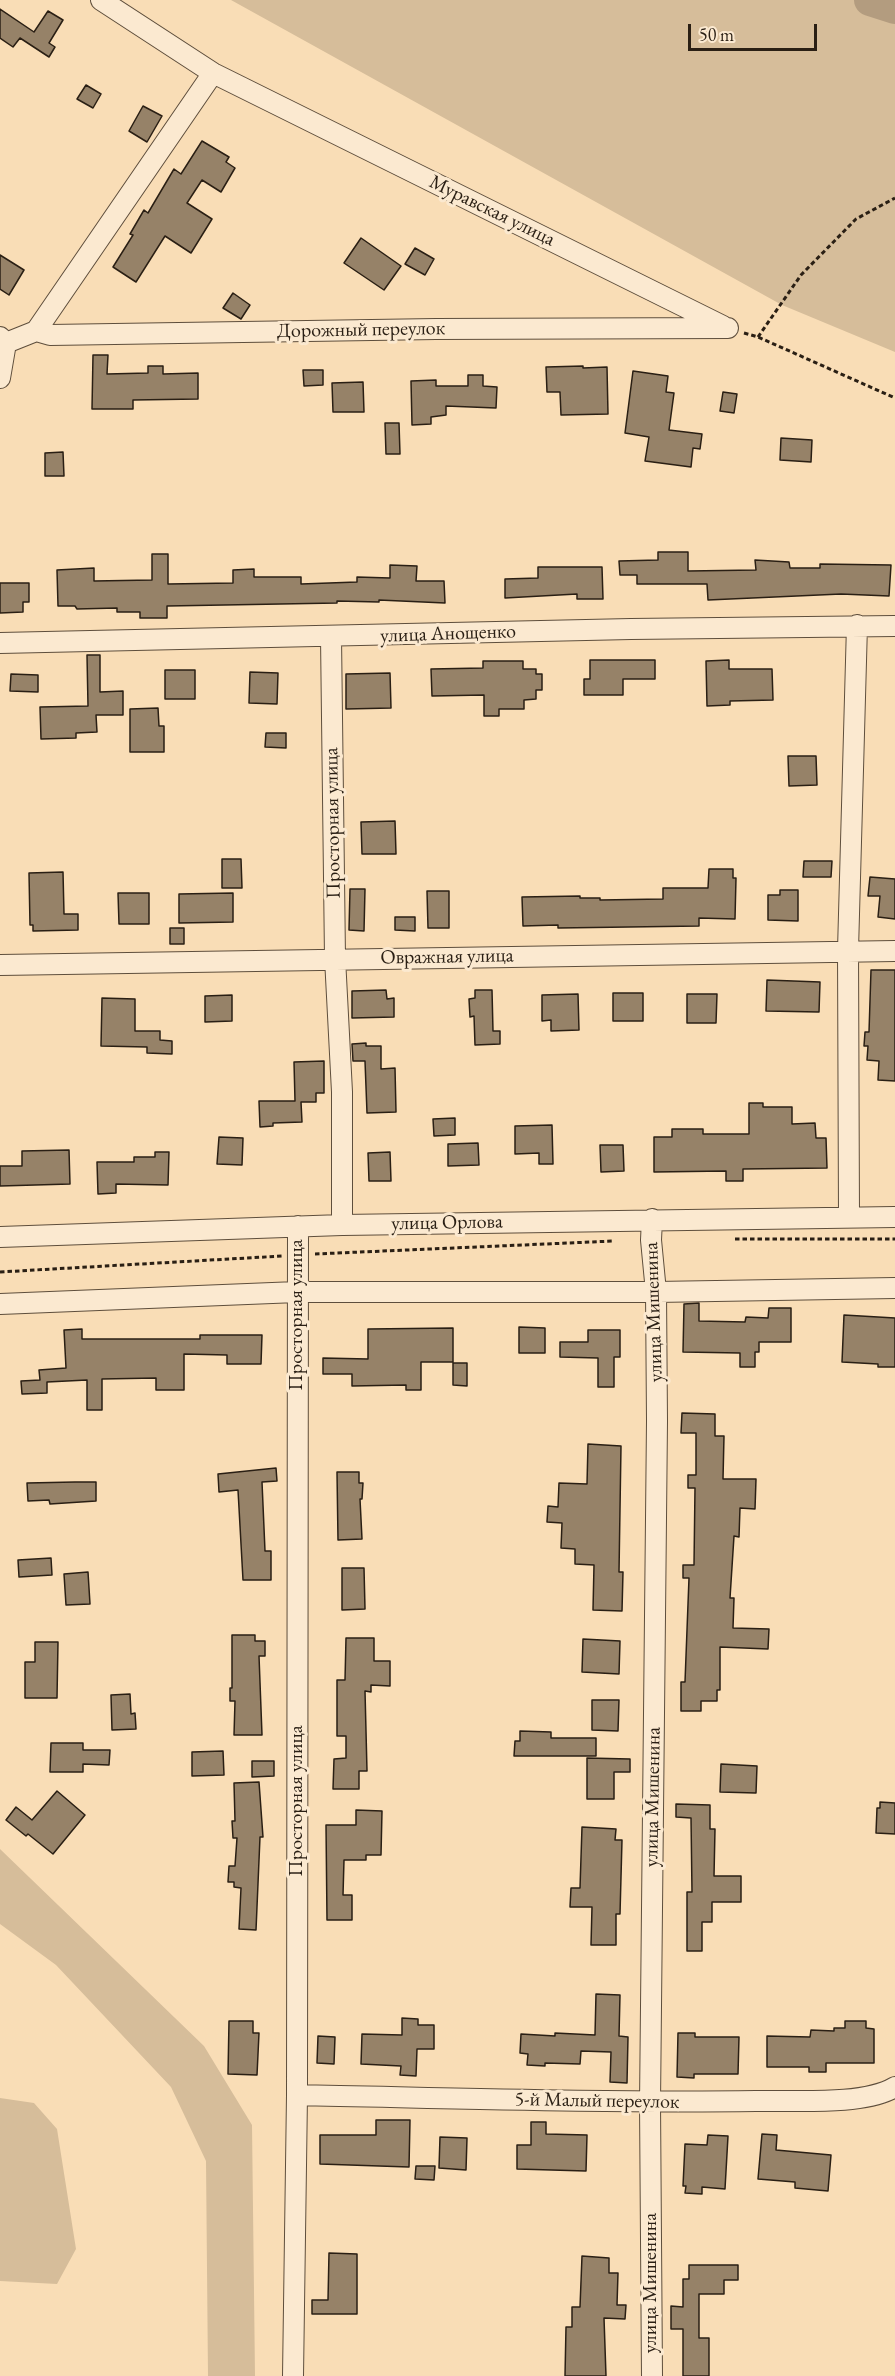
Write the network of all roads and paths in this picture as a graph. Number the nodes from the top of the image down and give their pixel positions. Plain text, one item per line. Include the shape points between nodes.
1 (101, 0) edge
2 (213, 73) junction
3 (895, 198) edge
4 (728, 328) junction
5 (36, 331) junction
6 (758, 337) junction
7 (3, 340) edge
8 (0, 378) edge
9 (895, 398) edge
10 (857, 625) junction
11 (895, 627) edge
12 (331, 637) junction
13 (0, 643) edge
14 (848, 950) junction
15 (895, 951) edge
16 (335, 958) junction
17 (0, 965) edge
18 (849, 1217) junction
19 (895, 1217) edge
20 (652, 1219) junction
21 (342, 1225) junction
22 (298, 1226) junction
23 (0, 1237) edge
24 (732, 1239) dead end
25 (895, 1239) edge
26 (615, 1241) dead end
27 (297, 1255) junction
28 (0, 1272) edge
29 (895, 1288) edge
30 (297, 1292) junction
31 (656, 1292) junction
32 (0, 1303) edge
33 (0, 1313) edge
34 (895, 2087) edge
35 (297, 2095) junction
36 (650, 2103) junction
37 (293, 2376) edge
38 (652, 2376) edge

1 - 2 street, Муравская улица
2 - 4 street, Муравская улица
2 - 5 street
3 - 6 path via 856,219 801,274
4 - 5 street, Дорожный переулок via 50,335
4 - 6 path
5 - 7 street, Дорожный переулок
6 - 9 path
7 - 8 street
10 - 11 street, улица Анощенко
10 - 12 street, улица Анощенко
10 - 14 street
12 - 13 street, улица Анощенко
12 - 16 street, Просторная улица
14 - 15 street, Овражная улица
14 - 16 street, Овражная улица
14 - 18 street
16 - 17 street, Овражная улица
16 - 21 street, Просторная улица via 342,1092
18 - 19 street, улица Орлова
18 - 20 street, улица Орлова
20 - 21 street, улица Орлова
20 - 31 street, улица Мишенина
21 - 22 street, улица Орлова
22 - 23 street, улица Орлова
22 - 27 street, Просторная улица
24 - 25 path
26 - 27 path
27 - 28 path
27 - 30 street, Просторная улица
29 - 31 street
30 - 31 street
30 - 32 street
30 - 35 street, Просторная улица
31 - 36 street, улица Мишенина
32 - 33 street
34 - 36 street, 5-й Малый переулок via 853,2099
35 - 36 street, 5-й Малый переулок
35 - 37 street, Просторная улица
36 - 38 street, улица Мишенина

